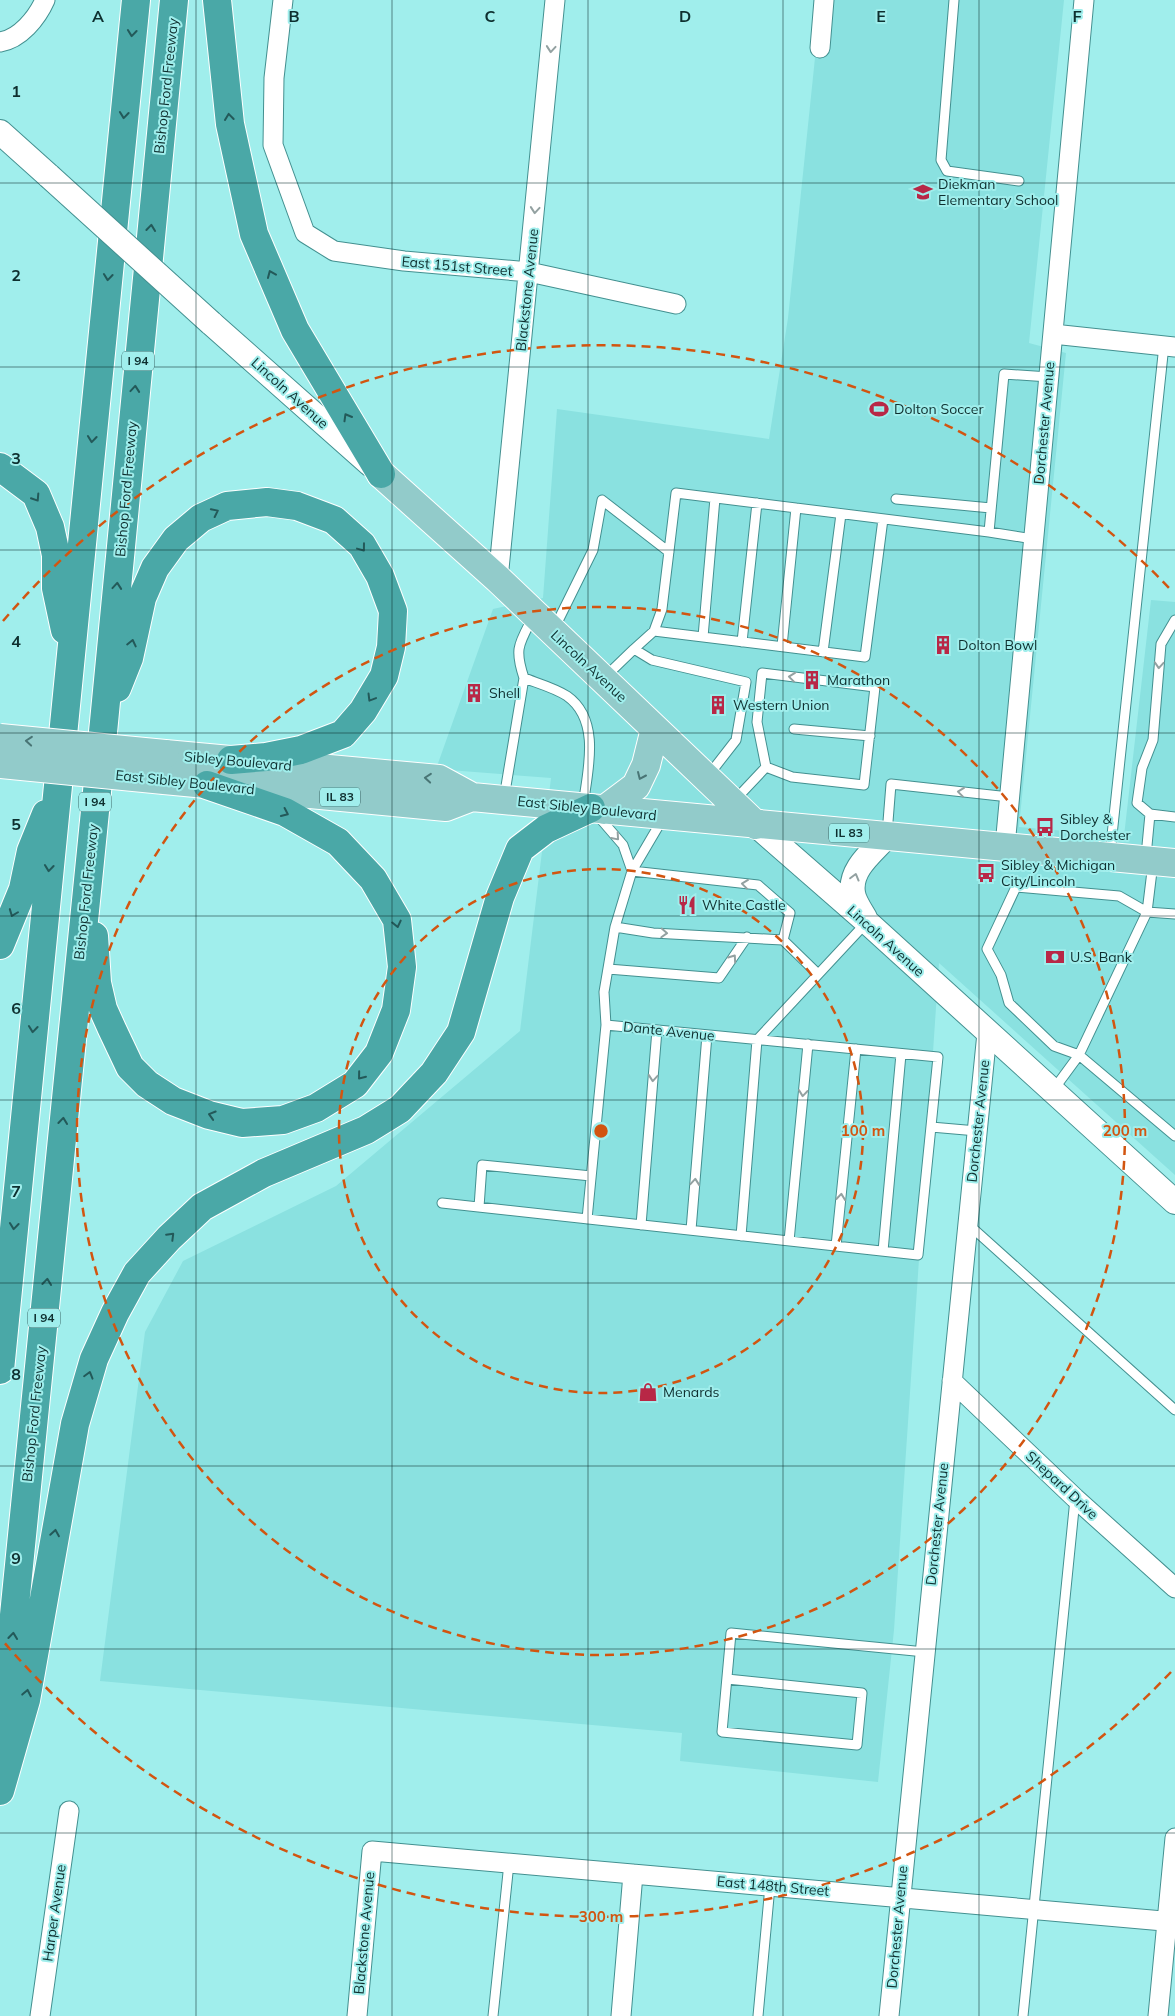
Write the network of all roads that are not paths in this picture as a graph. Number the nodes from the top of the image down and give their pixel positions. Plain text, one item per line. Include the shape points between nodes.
1 (45, 0) edge
2 (136, 0) edge
3 (174, 0) edge
4 (217, 0) edge
5 (283, 0) edge
6 (555, 0) edge
7 (824, 0) edge
8 (954, 0) edge
9 (1084, 0) edge
10 (0, 42) edge
11 (820, 48) dead end
12 (0, 132) edge
13 (1019, 181) dead end
14 (529, 272) junction
15 (676, 304) dead end
16 (1053, 334) junction
17 (1169, 346) edge
18 (1049, 377) junction
19 (0, 466) edge
20 (381, 474) junction
21 (715, 498) junction
22 (896, 499) dead end
23 (757, 503) junction
24 (796, 508) junction
25 (991, 508) junction
26 (841, 514) junction
27 (883, 519) junction
28 (989, 532) junction
29 (1034, 539) junction
30 (669, 552) junction
31 (498, 579) junction
32 (1175, 620) edge
33 (544, 623) junction
34 (654, 631) junction
35 (703, 637) junction
36 (742, 642) junction
37 (782, 646) junction
38 (634, 649) junction
39 (70, 652) junction
40 (824, 652) junction
41 (524, 678) junction
42 (603, 679) junction
43 (104, 722) junction
44 (656, 729) junction
45 (794, 729) dead end
46 (870, 736) junction
47 (0, 738) edge
48 (231, 760) junction
49 (0, 764) edge
50 (164, 767) junction
51 (766, 768) junction
52 (707, 778) junction
53 (58, 784) junction
54 (207, 784) junction
55 (472, 797) junction
56 (1009, 797) junction
57 (503, 800) junction
58 (732, 802) junction
59 (593, 808) junction
60 (1150, 814) junction
61 (665, 816) junction
62 (1175, 817) edge
63 (756, 825) junction
64 (887, 836) junction
65 (1005, 846) junction
66 (1109, 856) junction
67 (1158, 861) edge
68 (632, 871) junction
69 (86, 882) junction
70 (1147, 912) junction
71 (1175, 914) edge
72 (867, 922) junction
73 (615, 927) junction
74 (747, 937) junction
75 (783, 940) junction
76 (0, 945) edge
77 (608, 969) junction
78 (818, 974) junction
79 (606, 1025) junction
80 (657, 1030) junction
81 (987, 1033) junction
82 (707, 1034) junction
83 (757, 1040) junction
84 (808, 1044) junction
85 (856, 1049) junction
86 (901, 1054) junction
87 (1079, 1055) junction
88 (1052, 1092) junction
89 (931, 1127) junction
90 (977, 1131) junction
91 (1175, 1136) edge
92 (591, 1176) junction
93 (1173, 1197) edge
94 (442, 1203) dead end
95 (479, 1208) junction
96 (587, 1219) junction
97 (968, 1224) junction
98 (641, 1225) junction
99 (691, 1230) junction
100 (741, 1236) junction
101 (789, 1241) junction
102 (836, 1246) junction
103 (883, 1251) junction
104 (0, 1370) edge
105 (952, 1381) junction
106 (1175, 1410) edge
107 (1075, 1498) junction
108 (1175, 1588) edge
109 (925, 1652) junction
110 (727, 1679) junction
111 (0, 1754) edge
112 (0, 1791) edge
113 (68, 1811) dead end
114 (1175, 1838) edge
115 (372, 1851) joint
116 (509, 1863) junction
117 (633, 1874) junction
118 (770, 1886) junction
119 (900, 1898) junction
120 (1034, 1909) junction
121 (1171, 1922) edge
122 (40, 2016) edge
123 (357, 2016) edge
124 (493, 2016) edge
125 (621, 2016) edge
126 (758, 2016) edge
127 (889, 2016) edge
128 (1024, 2016) edge
129 (1158, 2016) edge

1 - 10 street via 39,14 10,40
2 -> 39 highway
43 -> 3 highway, Bishop Ford Freeway / I 94
20 -> 4 highway via 295,330 254,234 230,124
5 - 14 street, East 151st Street via 274,78 273,145 306,233 334,251 404,262
6 -> 14 street, Blackstone Avenue
7 - 11 street
8 - 13 lane via 941,160 947,170
9 - 16 street, Dorchester Avenue
12 - 20 street, Lincoln Avenue, bridge
14 - 15 street, East 151st Street
14 - 31 street, Blackstone Avenue
16 - 17 street
16 - 18 street, Dorchester Avenue
17 - 66 lane
18 - 25 lane via 1004,374
18 - 29 street, Dorchester Avenue
19 -> 39 highway via 36,494 50,527 56,555 56,588
20 - 31 main road, Lincoln Avenue
21 - 23 lane
21 - 30 lane via 676,493
21 - 35 lane
22 - 25 lane
23 - 24 lane
23 - 36 lane
24 - 26 lane
24 - 37 lane
25 - 28 lane
26 - 27 lane
26 - 40 lane
27 - 28 lane
27 - 40 lane via 865,657
28 - 29 lane
29 - 56 street, Dorchester Avenue
30 - 33 lane via 602,500 593,550
30 - 34 lane via 662,609
31 - 33 main road, Lincoln Avenue
32 -> 60 lane via 1161,644 1153,740 1142,768 1137,803
33 - 41 lane via 520,643 518,660
33 - 42 main road, Lincoln Avenue
34 - 35 lane
34 - 38 lane
35 - 36 lane
36 - 37 lane
37 - 40 lane
38 - 42 lane
38 - 52 lane via 652,660 746,682 736,740
39 - 53 highway
41 - 57 lane
41 - 59 lane via 567,696 583,713 589,736 588,768
42 - 44 main road, Lincoln Avenue
43 -> 48 highway via 129,658 142,598 155,568 176,538 201,518 226,506 267,502 297,506 334,520 362,545 380,576 393,611 391,647 384,676 364,711 343,734 301,750
43 - 69 highway, Bishop Ford Freeway / I 94
44 - 52 main road, Lincoln Avenue
44 -> 59 main road via 636,786
45 - 46 lane
46 - 51 lane via 864,785 792,777
46 -> 51 lane via 875,687 762,673 757,722
50 -> 47 main road, Sibley Boulevard, bridge
48 - 50 main road, Sibley Boulevard
55 -> 48 main road, Sibley Boulevard via 439,779
49 - 50 main road, East Sibley Boulevard / IL 83, bridge
50 - 54 main road, East Sibley Boulevard / IL 83
51 - 58 lane
52 - 58 main road, Lincoln Avenue
53 -> 76 highway via 31,851 23,889
53 -> 104 highway
54 - 55 main road, East Sibley Boulevard / IL 83 via 446,807
54 -> 69 highway via 285,812 338,842 373,879 397,920 402,967 396,1010 379,1053 355,1084 316,1108 283,1120 242,1124 173,1101 147,1084 130,1067 103,1009
55 - 57 main road, East Sibley Boulevard / IL 83
56 -> 64 lane via 891,784
56 - 65 street, Dorchester Avenue
57 - 59 main road, East Sibley Boulevard / IL 83
58 - 63 main road, Lincoln Avenue
59 - 61 main road, East Sibley Boulevard / IL 83
59 -> 68 lane via 623,845
112 -> 59 highway via 26,1700 74,1424 94,1359 136,1273 202,1207 264,1174 366,1130 400,1108 434,1074 461,1032 500,897 520,849 546,830
60 - 62 lane
60 - 67 lane
61 - 63 main road, East Sibley Boulevard / IL 83
61 - 68 lane
63 - 64 main road, East Sibley Boulevard / IL 83
63 - 72 street, Lincoln Avenue
64 - 65 main road, East Sibley Boulevard / IL 83
72 -> 64 street via 853,894 853,878
65 - 66 main road, East Sibley Boulevard / IL 83
66 - 67 main road, East Sibley Boulevard / IL 83
67 - 70 lane
68 - 73 lane
75 -> 68 lane via 790,912 758,886
111 -> 69 highway, Bishop Ford Freeway / I 94
70 - 71 lane
70 - 87 lane
70 - 87 lane via 1119,896 1016,887 987,949 1001,975 1009,1002 1054,1046
72 - 78 lane
72 - 81 street, Lincoln Avenue
73 -> 74 lane via 653,933
73 - 77 lane
74 - 75 lane
77 -> 74 lane via 719,978
75 - 78 lane
77 - 79 lane via 604,992
78 - 83 lane
79 - 80 lane, Dante Avenue
79 - 92 lane, Dante Avenue
80 - 82 lane, Dante Avenue
80 -> 98 lane
81 - 88 street, Lincoln Avenue
81 - 90 street, Dorchester Avenue
82 - 83 lane, Dante Avenue
99 -> 82 lane
83 - 84 lane, Dante Avenue
83 - 100 lane
84 - 85 lane, Dante Avenue
84 -> 101 lane
85 - 86 lane, Dante Avenue
102 -> 85 lane
86 - 89 lane, Dante Avenue via 938,1057
86 - 103 lane
87 - 88 lane
87 - 91 lane
88 - 93 street, Lincoln Avenue
89 - 90 lane
89 - 103 lane via 918,1255
90 - 97 street, Dorchester Avenue
92 - 95 lane via 482,1164
92 - 96 lane, Dante Avenue
94 - 95 lane
95 - 96 lane
96 - 98 lane
97 - 105 street, Dorchester Avenue
97 - 106 lane
98 - 99 lane
99 - 100 lane
100 - 101 lane
101 - 102 lane
102 - 103 lane
105 - 107 street, Shepard Drive
105 - 109 street, Dorchester Avenue
107 - 108 street, Shepard Drive
107 - 120 lane
109 - 110 lane via 731,1633
109 - 119 street, Dorchester Avenue
110 - 110 lane via 722,1732 857,1745 862,1693
113 - 122 street, Harper Avenue
114 - 121 street
115 - 116 street, East 148th Street
115 - 123 street, Blackstone Avenue
116 - 117 street, East 148th Street
116 - 124 lane
117 - 118 street, East 148th Street
117 - 125 street
118 - 119 street, East 148th Street
118 - 126 lane
119 - 120 street, East 148th Street
119 - 127 street, Dorchester Avenue
120 - 121 street, East 148th Street
120 - 128 lane
121 - 129 street

